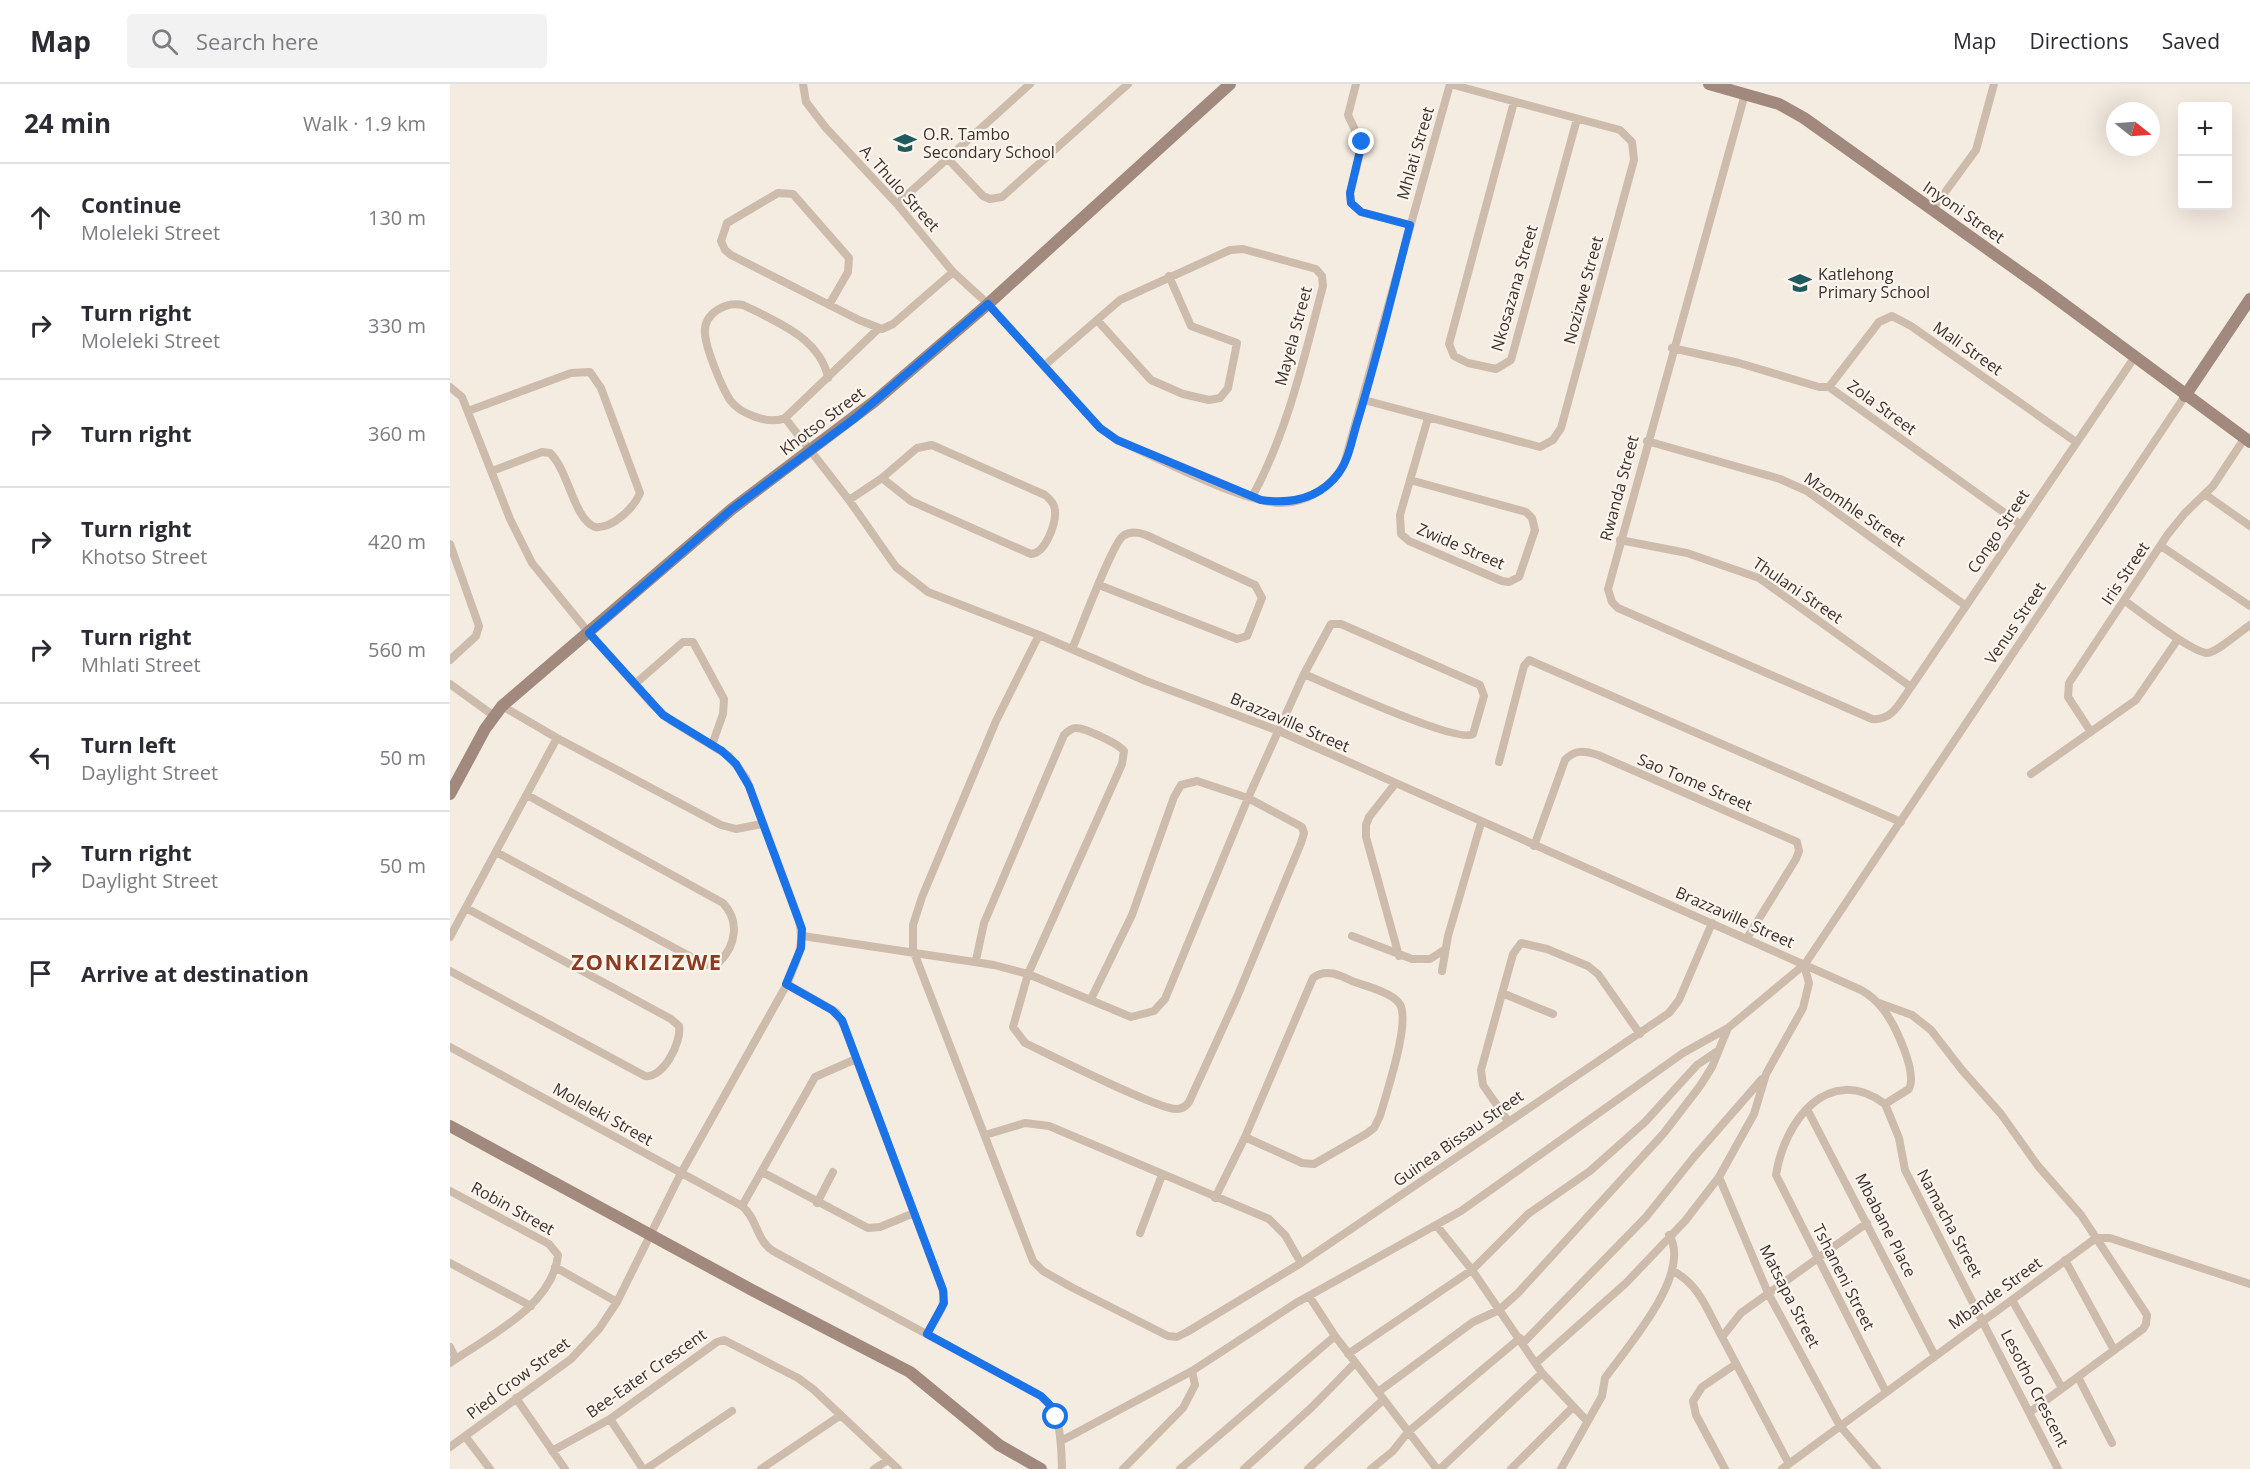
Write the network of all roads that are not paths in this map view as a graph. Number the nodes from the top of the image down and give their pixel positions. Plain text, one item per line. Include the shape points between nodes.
1 (802, 84) edge
2 (1030, 84) edge
3 (1128, 84) edge
4 (1230, 84) edge
5 (1356, 84) edge
6 (1450, 84) edge
7 (1709, 84) edge
8 (1994, 84) edge
9 (1744, 93) junction
10 (1514, 102) junction
11 (1577, 119) junction
12 (948, 159) junction
13 (897, 204) junction
14 (1932, 210) junction
15 (1410, 225) junction
16 (953, 272) junction
17 (1169, 276) junction
18 (2250, 299) edge
19 (988, 304) junction
20 (829, 305) junction
21 (1097, 320) junction
22 (878, 328) junction
23 (1672, 348) junction
24 (2134, 358) junction
25 (1045, 365) junction
26 (828, 378) junction
27 (450, 387) edge
28 (1829, 387) junction
29 (2185, 396) junction
30 (1364, 400) junction
31 (468, 411) junction
32 (785, 418) junction
33 (1428, 418) junction
34 (2247, 440) edge
35 (1647, 441) junction
36 (2076, 442) junction
37 (812, 451) junction
38 (492, 471) junction
39 (882, 478) junction
40 (1410, 480) junction
41 (2206, 495) junction
42 (1252, 497) junction
43 (849, 500) junction
44 (2020, 524) junction
45 (2250, 526) edge
46 (1620, 540) junction
47 (450, 544) edge
48 (2162, 546) junction
49 (1099, 585) junction
50 (2125, 601) junction
51 (1966, 606) junction
52 (2250, 606) edge
53 (2250, 625) edge
54 (589, 633) junction
55 (1039, 635) junction
56 (2178, 639) junction
57 (1072, 649) junction
58 (450, 660) edge
59 (1304, 674) junction
60 (450, 684) edge
61 (634, 684) junction
62 (1911, 687) junction
63 (502, 706) junction
64 (494, 716) junction
65 (1886, 718) joint
66 (1279, 731) junction
67 (2091, 732) junction
68 (557, 738) junction
69 (712, 745) junction
70 (1499, 762) dead end
71 (2031, 774) dead end
72 (1395, 784) junction
73 (450, 794) edge
74 (527, 795) junction
75 (1248, 798) junction
76 (1901, 822) junction
77 (1481, 823) junction
78 (762, 824) junction
79 (1534, 846) junction
80 (496, 852) junction
81 (466, 908) junction
82 (1712, 923) junction
83 (803, 936) junction
84 (1352, 936) dead end
85 (450, 937) edge
86 (1747, 938) junction
87 (913, 950) junction
88 (1444, 950) junction
89 (1399, 956) junction
90 (976, 960) junction
91 (1804, 965) junction
92 (450, 971) edge
93 (1442, 971) dead end
94 (1028, 974) junction
95 (786, 984) junction
96 (1502, 993) junction
97 (1091, 999) junction
98 (1877, 1002) junction
99 (1552, 1014) dead end
100 (1728, 1028) junction
101 (1640, 1034) junction
102 (450, 1047) edge
103 (1716, 1052) junction
104 (856, 1059) junction
105 (1766, 1074) junction
106 (1885, 1104) junction
107 (1808, 1109) junction
108 (1508, 1121) junction
109 (450, 1126) edge
110 (985, 1135) junction
111 (1245, 1137) junction
112 (762, 1172) junction
113 (833, 1172) dead end
114 (680, 1175) junction
115 (1162, 1175) junction
116 (1719, 1177) junction
117 (450, 1191) edge
118 (1215, 1198) junction
119 (817, 1203) junction
120 (742, 1206) junction
121 (914, 1213) junction
122 (1867, 1223) junction
123 (1437, 1226) junction
124 (650, 1233) junction
125 (1140, 1233) dead end
126 (1669, 1235) junction
127 (2097, 1238) junction
128 (1818, 1257) junction
129 (2065, 1260) junction
130 (450, 1263) edge
131 (1301, 1263) junction
132 (555, 1267) junction
133 (1472, 1270) junction
134 (1673, 1271) junction
135 (2250, 1284) edge
136 (1768, 1293) junction
137 (1309, 1296) junction
138 (2012, 1300) junction
139 (617, 1302) junction
140 (531, 1306) junction
141 (1499, 1310) junction
142 (1984, 1321) junction
143 (927, 1334) junction
144 (1335, 1336) junction
145 (1722, 1337) junction
146 (1522, 1340) junction
147 (450, 1347) edge
148 (2114, 1350) junction
149 (1348, 1354) junction
150 (1935, 1356) junction
151 (453, 1361) edge
152 (1355, 1363) junction
153 (1536, 1363) junction
154 (1736, 1364) junction
155 (1192, 1371) junction
156 (1542, 1373) junction
157 (2078, 1377) junction
158 (2062, 1388) junction
159 (1378, 1392) junction
160 (1886, 1392) junction
161 (516, 1398) junction
162 (1383, 1400) junction
163 (1572, 1408) junction
164 (732, 1411) dead end
165 (2030, 1412) junction
166 (841, 1415) junction
167 (610, 1419) junction
168 (1587, 1421) junction
169 (1840, 1426) junction
170 (1408, 1432) junction
171 (465, 1436) junction
172 (1061, 1441) junction
173 (2112, 1443) dead end
174 (450, 1447) edge
175 (552, 1451) junction
176 (888, 1460) junction
177 (1785, 1467) edge
178 (490, 1469) edge
179 (565, 1469) edge
180 (644, 1469) edge
181 (761, 1469) edge
182 (874, 1469) edge
183 (898, 1469) edge
184 (1041, 1469) edge
185 (1062, 1469) edge
186 (1123, 1469) edge
187 (1180, 1469) edge
188 (1244, 1469) edge
189 (1308, 1469) edge
190 (1371, 1469) edge
191 (1438, 1469) edge
192 (1511, 1469) edge
193 (1561, 1469) edge
194 (1725, 1469) edge
195 (1877, 1469) edge
196 (2058, 1469) edge

1 - 13 street, A. Thulo Street via 806,102 819,120
2 - 12 street
3 - 12 street via 1002,197 982,196
4 - 19 street, Khotso Street
5 - 15 street via 1348,115 1362,145 1351,203 1361,212
6 - 10 street, Nozizwe Street
6 - 15 street, Mhlati Street
7 - 9 street, Inyoni Street
8 - 14 street via 1976,150
9 - 14 street, Inyoni Street via 1779,104 1804,118
9 - 23 street, Rwanda Street
10 - 11 street, Nozizwe Street
10 - 11 street, Nkosazana Street via 1449,344 1454,356 1468,363 1496,369 1511,360
11 - 33 street, Nozizwe Street via 1620,130 1628,136 1635,151 1558,434 1540,447
12 - 13 street
13 - 16 street, A. Thulo Street
14 - 24 street, Inyoni Street
15 - 30 street, Mhlati Street
16 - 19 street, A. Thulo Street
16 - 22 street via 893,324
17 - 21 street, Mayela Street via 1120,300
17 - 21 street via 1191,326 1237,343 1228,388 1215,400 1183,394 1155,382
17 - 42 street, Mayela Street via 1230,250 1244,249 1310,266 1322,276 1323,286 1284,429
18 - 29 street, Venus Street
19 - 25 street, Mhlati Street
19 - 37 street, Khotso Street
20 - 20 street via 730,255 721,241 724,226 778,193 793,194 849,258 848,272
20 - 22 street
21 - 25 street, Mayela Street
22 - 26 street
23 - 28 street, Zola Street
23 - 35 street, Rwanda Street
24 - 29 street, Inyoni Street
24 - 36 street, Congo Street
25 - 42 street, Mhlati Street via 1107,434
26 - 32 street
26 - 32 street via 823,359 795,334 739,304 730,303 713,314 706,323 705,334 730,400 754,416 777,421
27 - 31 street via 460,394
28 - 36 street, Mali Street via 1879,322 1892,316
28 - 44 street, Zola Street
29 - 34 street, Inyoni Street
29 - 76 street, Venus Street
30 - 33 street, Nozizwe Street
30 - 42 street, Mhlati Street via 1344,464 1331,482 1302,499 1282,503
31 - 38 street
31 - 38 street via 571,373 590,372 601,388 640,493 631,507 607,526 595,527 583,518 567,479 550,453 542,452
32 - 37 street, Brazzaville Street
33 - 40 street, Zwide Street
34 - 41 street, Iris Street
35 - 46 street, Rwanda Street
35 - 51 street, Mzomhle Street via 1780,479 1807,491
36 - 44 street, Congo Street
37 - 43 street, Brazzaville Street
37 - 54 street, Khotso Street via 732,509
38 - 54 street via 529,558
39 - 39 street via 917,448 936,446 1045,495 1054,506 1045,545 1031,554 906,499
39 - 43 street
40 - 40 street, Zwide Street via 1399,522 1403,537 1502,581 1519,577 1535,530 1526,512
41 - 45 street
41 - 48 street, Iris Street via 2185,513
43 - 55 street, Brazzaville Street via 890,559 916,584 945,600
44 - 51 street, Congo Street
46 - 62 street, Thulani Street via 1687,553 1759,578
46 - 65 street, Rwanda Street via 1608,589 1618,608 1872,718
47 - 58 street via 479,626 476,636
48 - 50 street, Iris Street
48 - 52 street
49 - 49 street via 1120,539 1136,532 1255,585 1262,598 1247,636 1237,639
49 - 57 street
50 - 56 street
50 - 67 street, Iris Street via 2067,687 2068,697
51 - 62 street, Congo Street
53 - 56 street via 2209,653
54 - 61 street
54 - 63 street, Khotso Street
55 - 57 street, Brazzaville Street
55 - 87 street via 996,721 922,897 914,924
56 - 67 street via 2136,700
57 - 66 street, Brazzaville Street
59 - 59 street via 1326,629 1336,623 1480,686 1484,696 1473,734 1464,737
59 - 66 street
60 - 64 street
61 - 69 street via 663,715
61 - 69 street via 683,642 693,642 725,704
62 - 65 street, Congo Street
63 - 64 street, Khotso Street
63 - 68 street
64 - 73 street, Khotso Street
66 - 72 street, Brazzaville Street
66 - 75 street
67 - 71 street
68 - 74 street
68 - 78 street via 726,827 740,829
69 - 78 street via 729,756 746,778
70 - 76 street via 1524,666 1529,660
72 - 77 street, Brazzaville Street
72 - 89 street via 1366,825 1366,837
74 - 80 street
74 - 80 street via 723,903 734,920 731,944 719,962 706,965
75 - 94 street via 1297,822 1304,835 1187,1105 1171,1108 1025,1043 1017,1036 1013,1023
75 - 97 street via 1165,999 1154,1011 1131,1017
75 - 97 street via 1197,781 1182,785 1174,797 1132,915
76 - 91 street, Venus Street
77 - 79 street, Brazzaville Street
77 - 88 street
78 - 83 street
79 - 82 street, Brazzaville Street
79 - 86 street, Sao Tome Street via 1565,760 1582,751 1598,755 1797,842 1796,859
80 - 81 street
81 - 85 street
81 - 92 street via 671,1018 679,1026 679,1037 662,1072 645,1076
82 - 86 street, Brazzaville Street
82 - 101 street, Guinea Bissau Street via 1679,1000 1669,1013
83 - 87 street
83 - 95 street, Pied Crow Street
84 - 89 street
86 - 91 street, Brazzaville Street
87 - 90 street
87 - 110 street
88 - 89 street via 1422,960
88 - 93 street
90 - 94 street
90 - 94 street via 984,923 1058,748 1067,732 1078,728 1119,745 1124,751 1123,759
91 - 98 street, Brazzaville Street via 1861,990
91 - 100 street, Venus Street
91 - 105 street via 1809,983 1806,1001
94 - 97 street
95 - 104 street via 836,1012
95 - 114 street, Pied Crow Street
96 - 99 street
96 - 101 street via 1516,947 1521,943 1532,944 1588,966 1598,974
96 - 108 street via 1481,1077
98 - 106 street via 1895,1029 1912,1079 1909,1089
98 - 127 street via 1912,1015 1931,1030
100 - 103 street
100 - 123 street via 1683,1053
101 - 108 street, Guinea Bissau Street
102 - 114 street, Moleleki Street
103 - 133 street via 1697,1065 1645,1122 1590,1172 1528,1214
103 - 141 street via 1700,1086 1664,1134
104 - 112 street via 816,1077
104 - 121 street
105 - 116 street via 1754,1114
105 - 146 street via 1646,1217
106 - 107 street via 1868,1093 1842,1088 1823,1095
106 - 142 street, Namacha Street via 1899,1138 1905,1170
107 - 122 street, Mbabane Place
107 - 128 street, Tshaneni Street via 1786,1141 1776,1175
108 - 131 street, Guinea Bissau Street
109 - 124 street
110 - 115 street via 1025,1123 1045,1124
110 - 131 street, Guinea Bissau Street via 1037,1266 1164,1334 1177,1337
111 - 111 street via 1313,978 1336,974 1396,1000 1402,1010 1402,1028 1374,1128 1314,1164 1302,1163
111 - 118 street
112 - 119 street
112 - 120 street
113 - 119 street
114 - 120 street, Moleleki Street
114 - 124 street, Pied Crow Street
115 - 118 street
115 - 125 street
116 - 126 street
116 - 136 street, Matsapa Street
117 - 132 street, Robin Street via 549,1244 558,1255
118 - 131 street via 1276,1224 1286,1234
119 - 121 street via 868,1228
120 - 143 street, Moleleki Street via 767,1247
121 - 143 street via 944,1296 942,1308
122 - 128 street
122 - 150 street, Mbabane Place
123 - 133 street
123 - 137 street
124 - 139 street, Pied Crow Street
124 - 184 street via 910,1372 999,1445
126 - 134 street via 1675,1245
126 - 153 street via 1626,1282
127 - 129 street, Mbande Street
127 - 135 street via 2110,1238
127 - 148 street via 2147,1315 2143,1329
128 - 136 street
128 - 160 street, Tshaneni Street
129 - 138 street, Mbande Street
129 - 148 street
130 - 140 street
132 - 139 street
132 - 140 street
133 - 141 street
133 - 149 street
134 - 145 street via 1699,1292
134 - 168 street via 1605,1378 1602,1396
136 - 145 street via 1741,1313
136 - 169 street, Matsapa Street
137 - 144 street
137 - 155 street
138 - 142 street, Mbande Street
138 - 158 street
139 - 161 street, Pied Crow Street via 578,1354
140 - 151 street
141 - 146 street
141 - 159 street via 1473,1322
142 - 150 street, Mbande Street
142 - 165 street, Lesotho Crescent
143 - 172 street, Moleleki Street via 1047,1401 1056,1417
144 - 149 street
144 - 187 street
145 - 154 street
146 - 153 street
146 - 170 street
147 - 151 street
148 - 157 street
149 - 152 street
150 - 160 street, Mbande Street
152 - 159 street
152 - 188 street
153 - 156 street
154 - 177 street
154 - 194 street via 1702,1387 1693,1401 1696,1415
155 - 172 street
155 - 186 street via 1195,1384 1183,1408
156 - 163 street
156 - 191 street
157 - 158 street
157 - 173 street
158 - 165 street
159 - 162 street
160 - 169 street, Mbande Street
161 - 171 street, Pied Crow Street
161 - 175 street
162 - 170 street
162 - 189 street
163 - 168 street
163 - 192 street
164 - 180 street
165 - 196 street, Lesotho Crescent
166 - 167 street, Bee-Eater Crescent via 798,1378 723,1340
166 - 176 street, Bee-Eater Crescent
166 - 181 street
167 - 175 street, Bee-Eater Crescent
167 - 180 street
168 - 193 street
169 - 177 street, Mbande Street
169 - 195 street, Matsapa Street
170 - 190 street
170 - 191 street
171 - 174 street, Pied Crow Street
171 - 178 street
172 - 185 street, Moleleki Street
175 - 179 street
176 - 182 street
176 - 183 street, Bee-Eater Crescent

